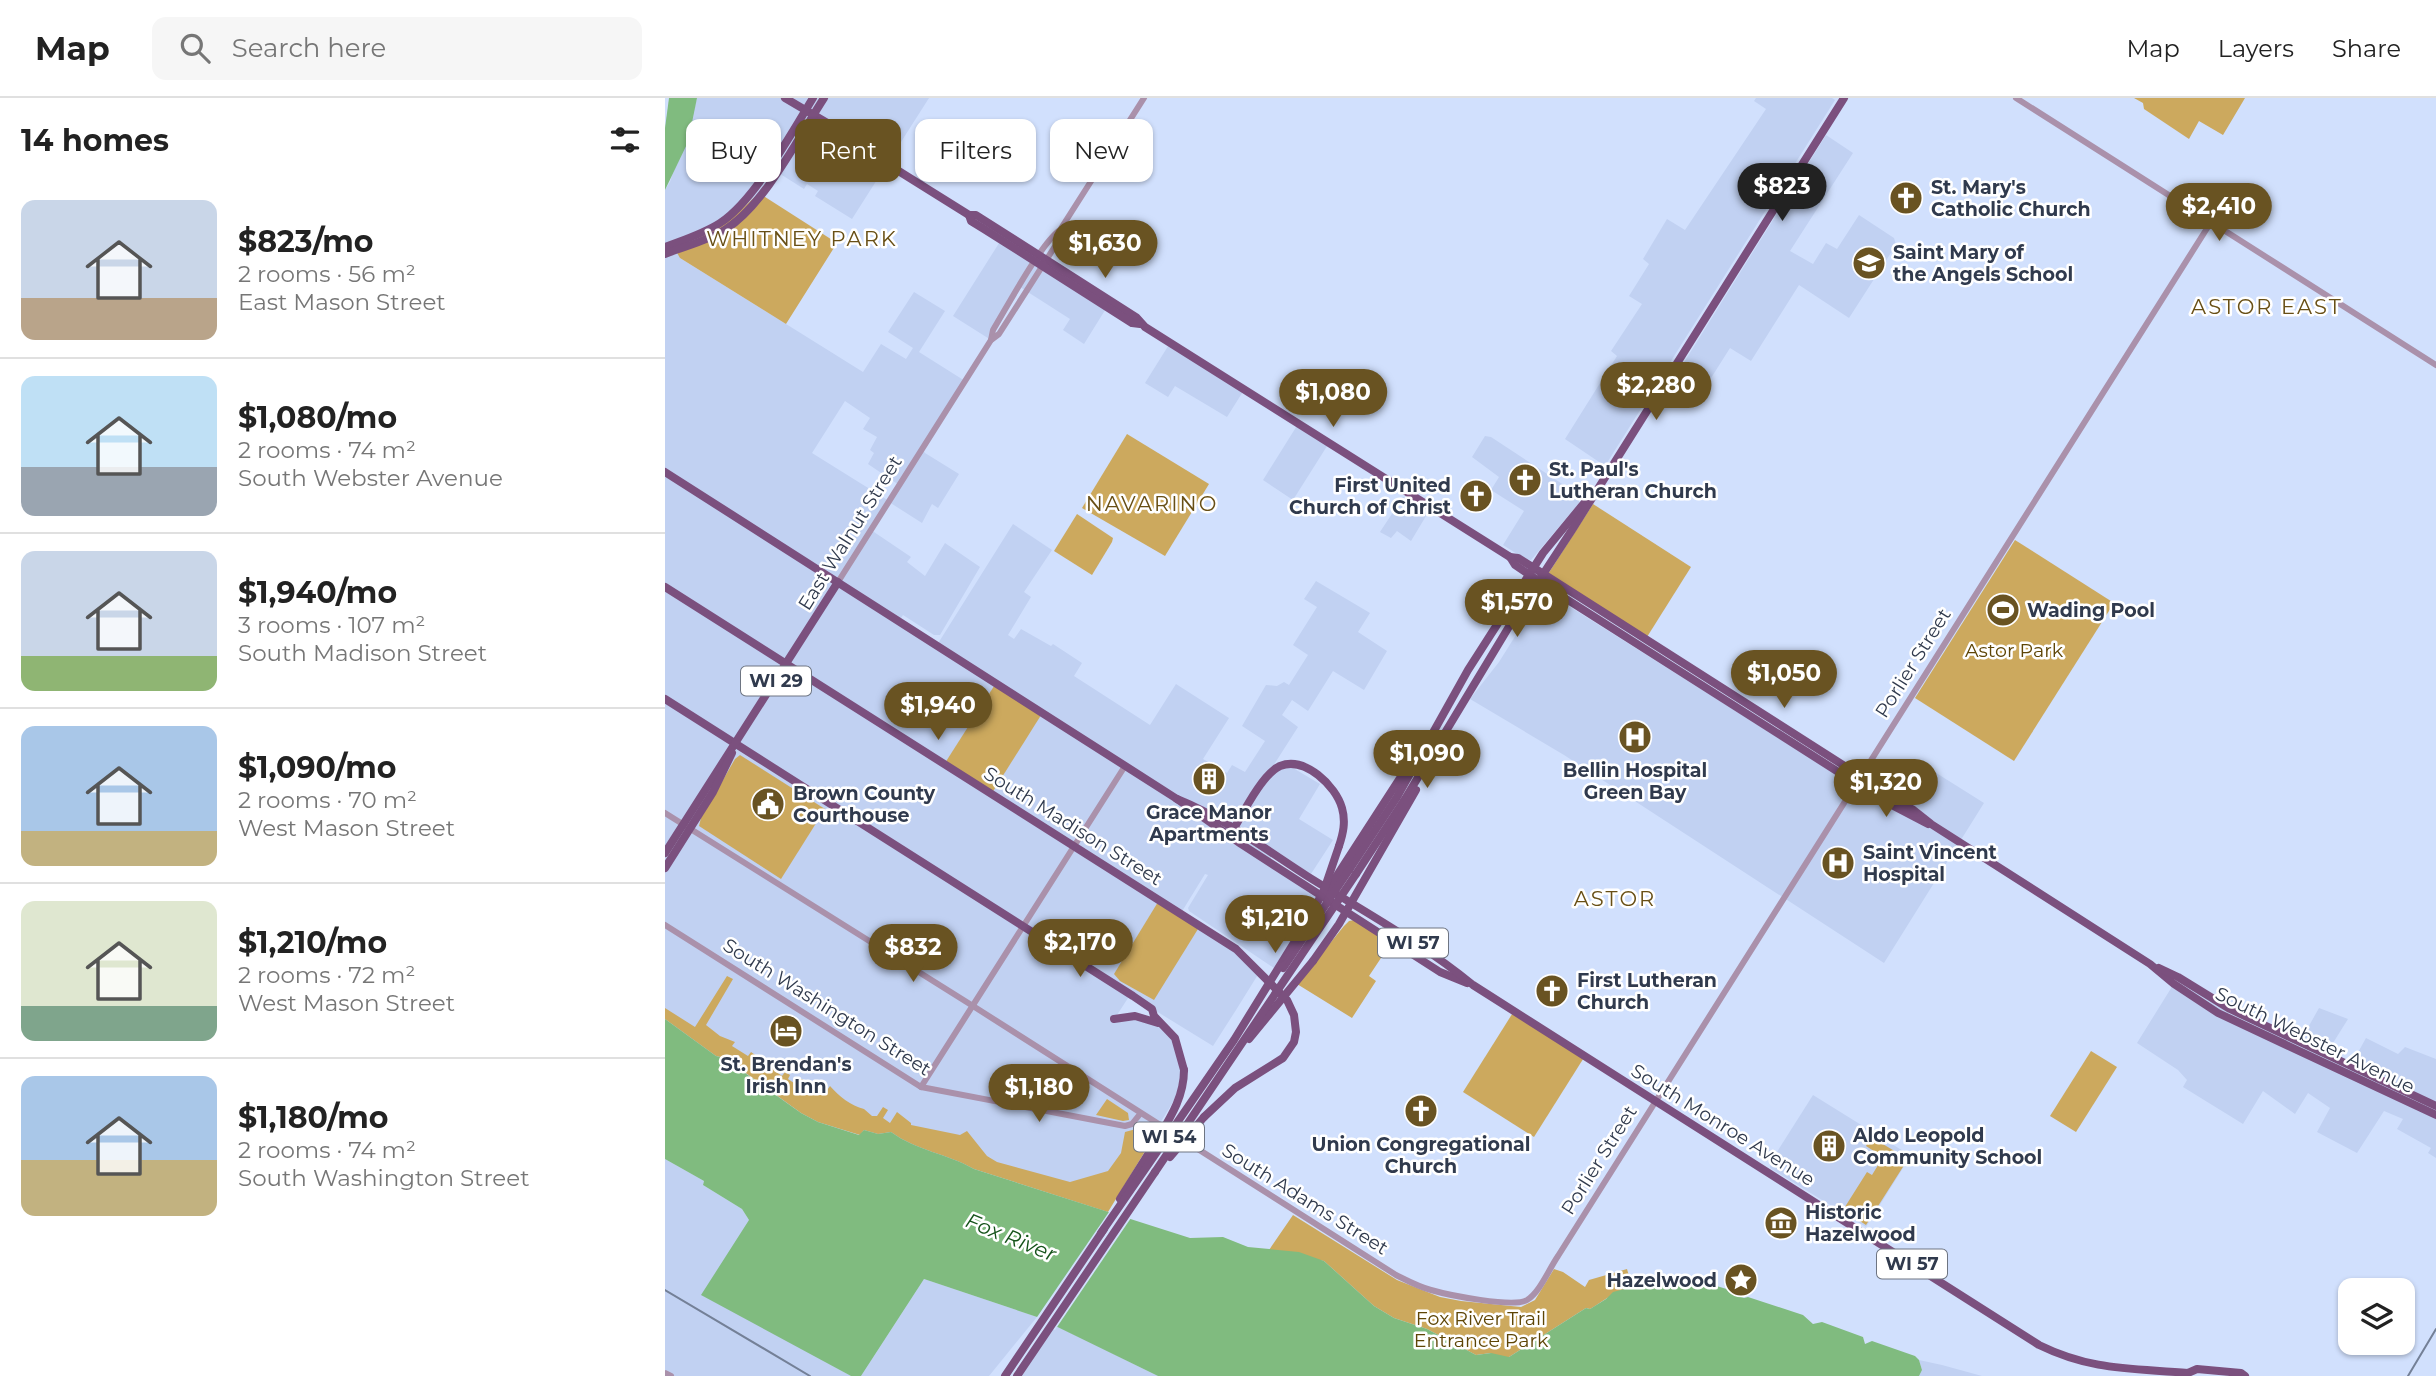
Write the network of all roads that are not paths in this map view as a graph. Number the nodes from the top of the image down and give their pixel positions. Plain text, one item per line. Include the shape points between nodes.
1 (785, 98) edge
2 (813, 98) edge
3 (824, 98) edge
4 (1144, 98) edge
5 (1844, 98) edge
6 (2016, 98) edge
7 (809, 113) junction
8 (2211, 222) junction
9 (665, 247) edge
10 (665, 254) edge
11 (1041, 260) junction
12 (2436, 365) edge
13 (665, 472) edge
14 (1536, 574) junction
15 (838, 582) junction
16 (665, 587) edge
17 (787, 663) junction
18 (665, 699) edge
19 (1433, 741) junction
20 (736, 744) junction
21 (1125, 766) junction
22 (1858, 780) junction
23 (665, 813) edge
24 (686, 826) junction
25 (1231, 832) junction
26 (1358, 841) junction
27 (1075, 845) junction
28 (665, 853) edge
29 (665, 868) edge
30 (1352, 872) junction
31 (1310, 877) junction
32 (1326, 893) junction
33 (1348, 907) junction
34 (665, 925) edge
35 (1023, 926) junction
36 (2150, 964) junction
37 (973, 1006) junction
38 (1114, 1019) dead end
39 (1170, 1031) junction
40 (1234, 1040) junction
41 (1240, 1048) junction
42 (921, 1087) junction
43 (1655, 1101) junction
44 (2436, 1106) edge
45 (1140, 1114) junction
46 (2436, 1115) edge
47 (1156, 1172) junction
48 (1101, 1233) junction
49 (1529, 1298) joint
50 (665, 1373) edge
51 (1005, 1374) edge
52 (2191, 1374) edge
53 (671, 1376) edge
54 (1017, 1376) edge
55 (2245, 1376) edge

1 - 7 main road, South Webster Avenue
2 - 7 main road
3 - 7 main road
4 - 11 street, East Walnut Street via 1052,236
5 - 14 main road via 1592,497
6 - 8 street
7 - 9 main road via 739,208 709,230
7 - 10 main road via 767,187 744,214 723,231
7 - 11 main road, South Webster Avenue via 814,122 842,140 976,215
8 - 12 street
8 - 22 street, Porlier Street
11 - 14 main road, South Webster Avenue via 1132,323 1510,557 1514,565
11 - 15 street, East Walnut Street
13 - 15 main road, South Monroe Avenue
14 - 19 main road via 1461,680
14 - 22 main road, South Webster Avenue
15 - 17 main road, East Walnut Street / WI 29
15 - 21 main road, South Monroe Avenue
16 - 17 main road, South Madison Street
17 - 20 main road, East Walnut Street / WI 29
17 - 27 main road, South Madison Street
18 - 20 main road
19 - 26 main road via 1406,768
19 - 30 main road via 1405,799
19 - 33 main road via 1400,821
20 - 24 main road, East Walnut Street / WI 29 via 713,792
20 - 35 main road
21 - 25 main road, South Monroe Avenue via 1205,811
21 - 27 street
22 - 36 main road, South Webster Avenue via 1918,813
22 - 43 street, Porlier Street
23 - 24 street, South Adams Street
24 - 28 main road, East Walnut Street / WI 29
24 - 29 main road, East Walnut Street / WI 29
24 - 37 street, South Adams Street
25 - 31 main road, South Monroe Avenue
25 - 32 main road, South Monroe Avenue
25 - 40 main road, WI 54, bridge via 1267,776 1284,765 1305,767 1321,778 1342,808 1339,846 1319,900
26 - 31 main road via 1335,869
26 - 32 main road
27 - 35 street
27 - 47 main road, South Madison Street, bridge via 1236,949 1287,1000 1296,1023 1290,1049 1278,1062 1225,1097
30 - 40 main road, bridge
30 - 41 main road, bridge
31 - 32 main road, South Monroe Avenue
32 - 33 main road, South Monroe Avenue
33 - 41 main road, WI 54, bridge via 1313,961
33 - 43 main road, South Monroe Avenue / WI 57 via 1440,972 1473,985
34 - 42 street, South Washington Street
35 - 37 street
35 - 39 main road via 1152,1009
36 - 44 main road, South Webster Avenue via 2230,1009
36 - 46 main road, South Webster Avenue via 2218,1013
37 - 42 street
37 - 45 street, South Adams Street
38 - 39 main road via 1140,1017
39 - 48 main road, bridge via 1184,1070 1175,1109
40 - 48 main road, WI 54, bridge
41 - 47 main road, WI 54, bridge
42 - 45 street, South Washington Street via 1125,1126
43 - 49 street, Porlier Street
43 - 52 main road, South Monroe Avenue / WI 57 via 2039,1345 2097,1366
45 - 49 street, South Adams Street via 1396,1275 1432,1291 1458,1296 1514,1303
47 - 54 main road, WI 54
48 - 51 main road, WI 54
50 - 53 street
52 - 55 main road, South Monroe Avenue / WI 57 via 2197,1369

